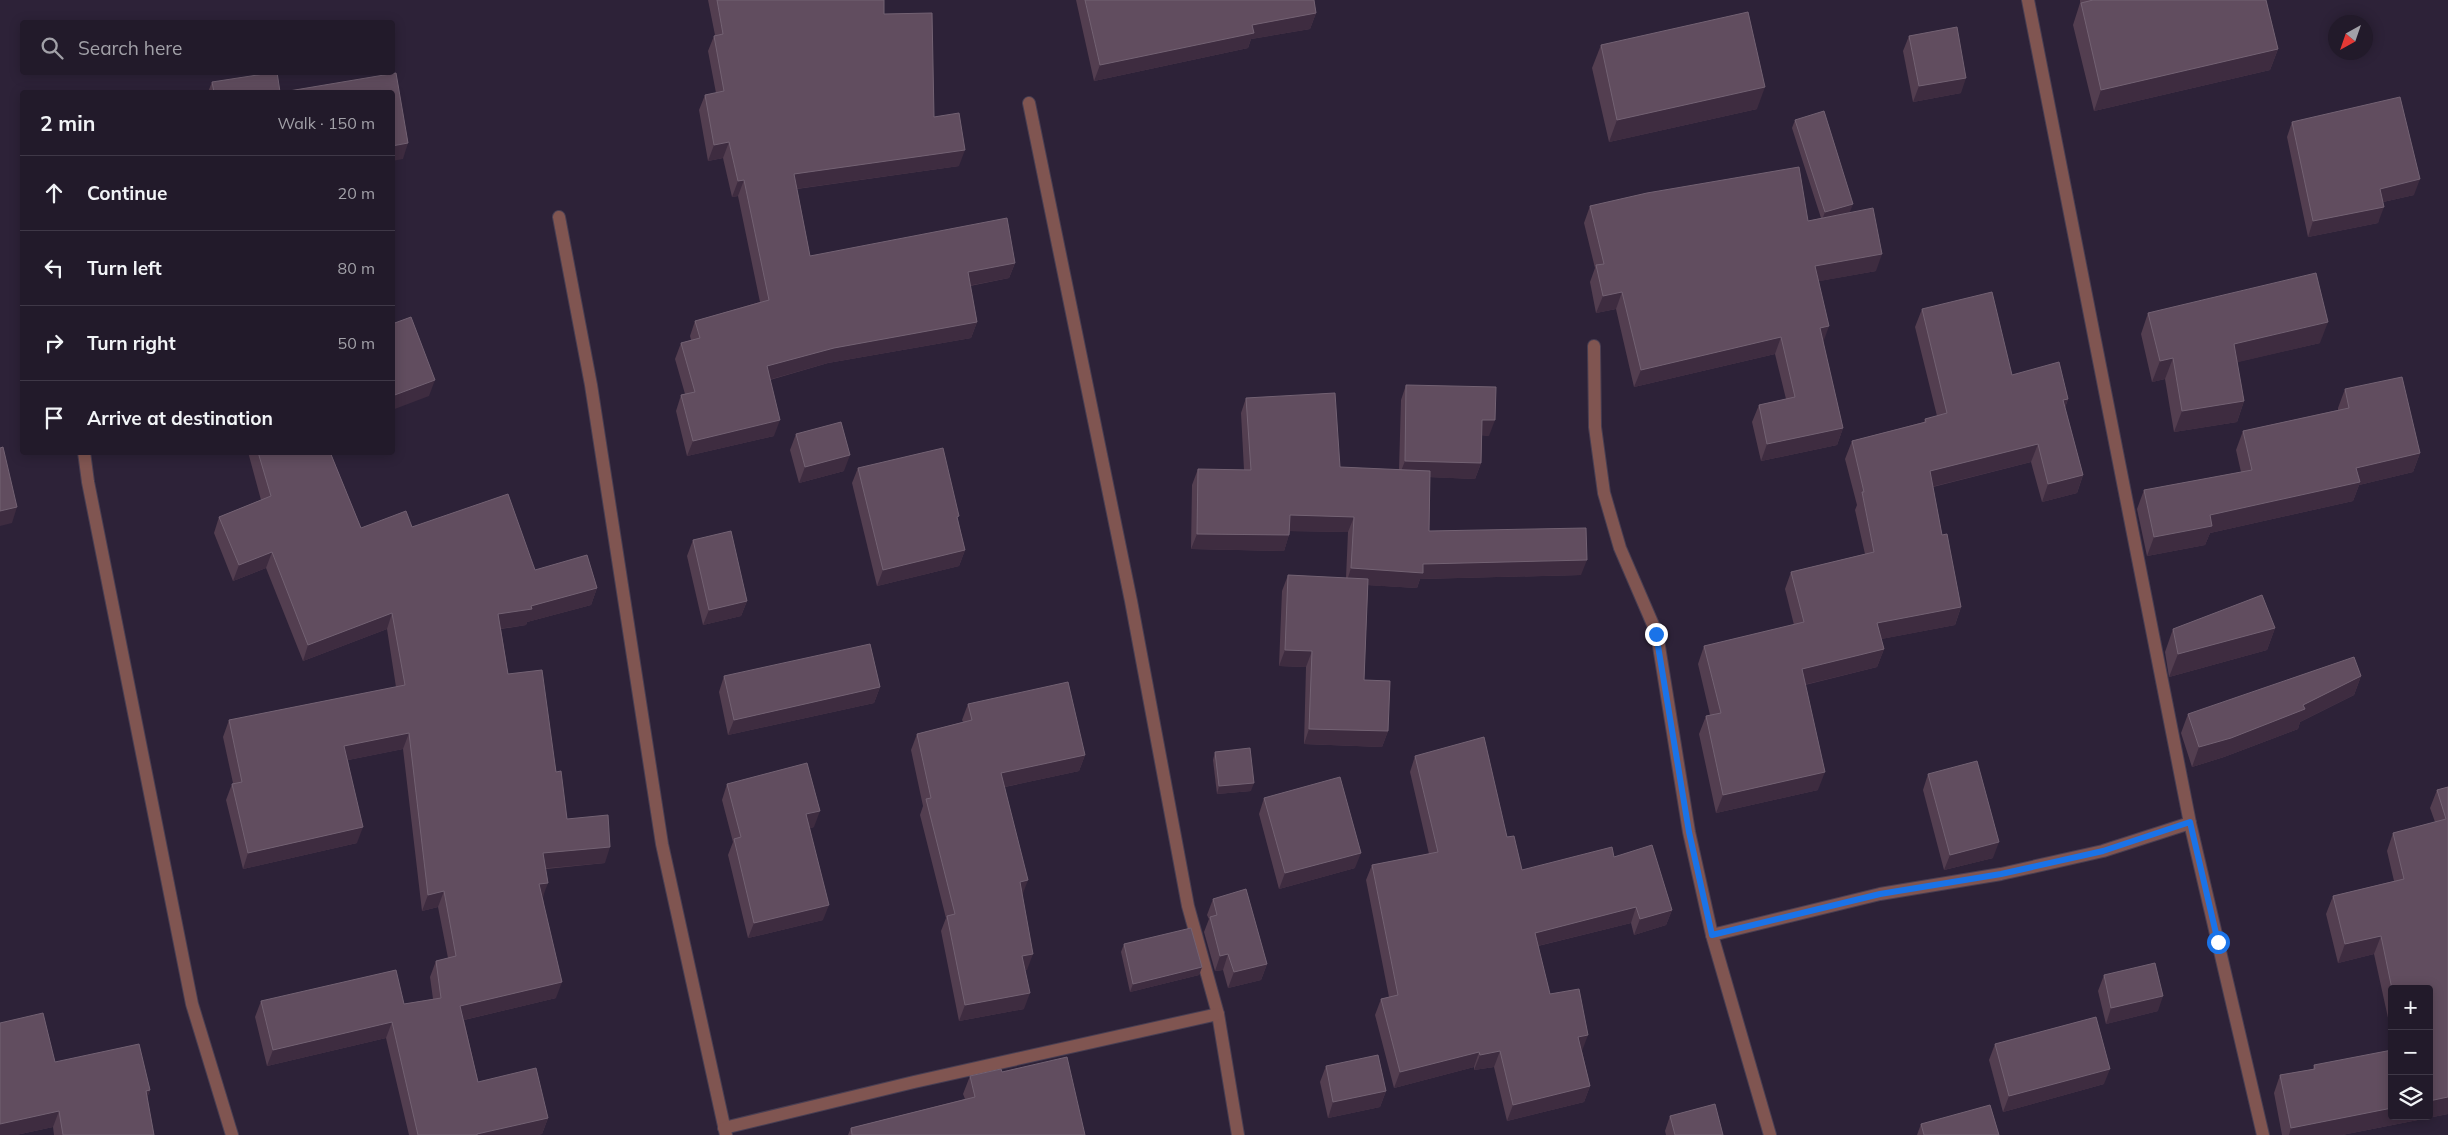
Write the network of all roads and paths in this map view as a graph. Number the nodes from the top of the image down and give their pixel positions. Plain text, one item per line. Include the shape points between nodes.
1 (2028, 0) edge
2 (1029, 103) dead end
3 (559, 217) dead end
4 (1594, 346) dead end
5 (84, 455) edge
6 (2190, 822) junction
7 (1712, 935) junction
8 (1218, 1014) junction
9 (725, 1131) edge
10 (232, 1135) edge
11 (1238, 1135) edge
12 (1770, 1135) edge
13 (2262, 1135) edge

1 - 6 street
2 - 8 street via 1131,602 1188,906
3 - 9 street via 593,394 662,844
4 - 7 street via 1595,427 1604,493 1620,548 1656,634 1689,832
5 - 10 street via 192,1004
6 - 7 street via 2103,851 2001,874 1880,894
6 - 13 street
7 - 12 street
8 - 9 street via 914,1082
8 - 11 street

